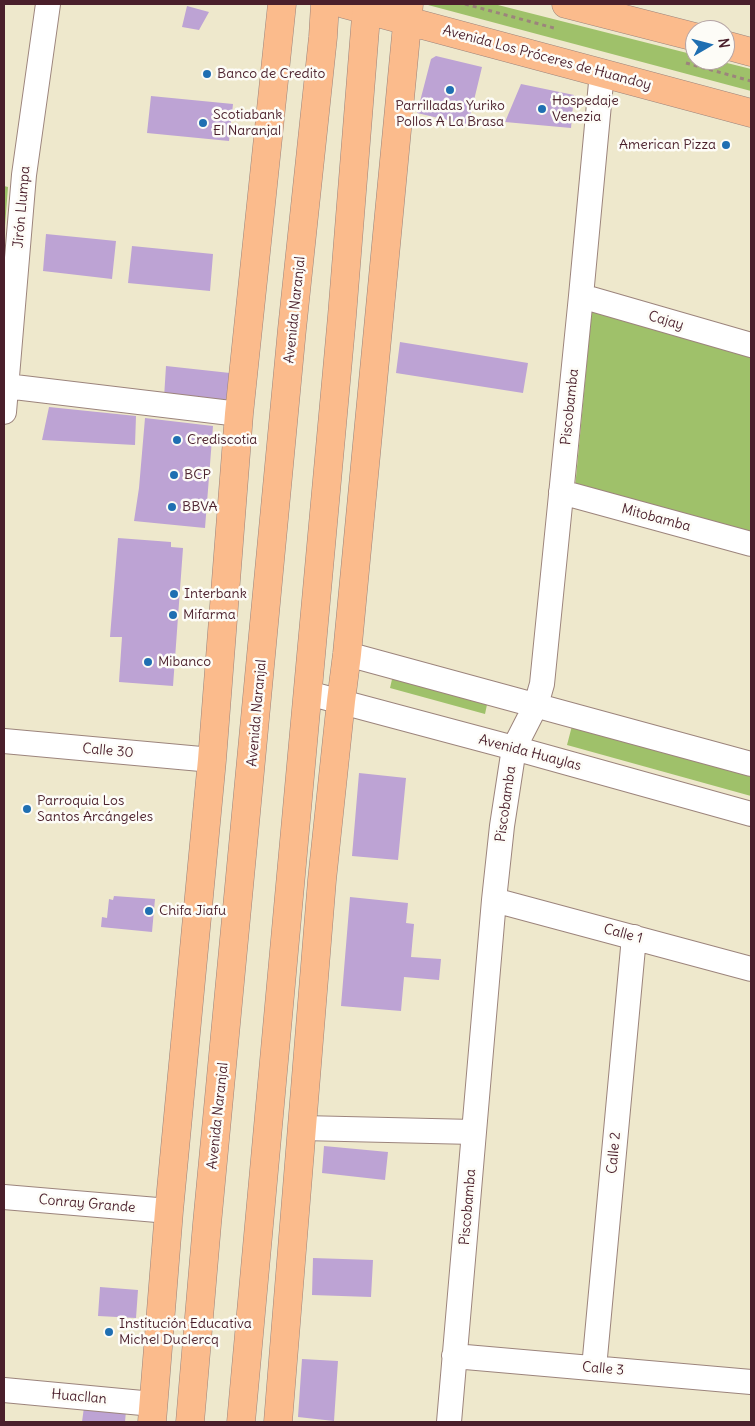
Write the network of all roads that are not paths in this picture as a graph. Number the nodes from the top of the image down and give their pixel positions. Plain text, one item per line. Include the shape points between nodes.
1 (48, 4) edge
2 (282, 4) edge
3 (325, 4) edge
4 (566, 4) edge
5 (359, 6) edge
6 (605, 9) edge
7 (408, 12) edge
8 (685, 35) edge
9 (735, 48) edge
10 (751, 52) edge
11 (602, 72) junction
12 (751, 113) edge
13 (14, 172) edge
14 (581, 296) junction
15 (751, 345) edge
16 (6, 386) junction
17 (4, 412) edge
18 (239, 414) junction
19 (562, 492) junction
20 (751, 544) edge
21 (347, 654) junction
22 (308, 693) junction
23 (341, 701) junction
24 (536, 705) junction
25 (4, 741) edge
26 (514, 748) junction
27 (212, 760) junction
28 (751, 764) edge
29 (751, 814) edge
30 (494, 900) junction
31 (634, 937) junction
32 (751, 969) edge
33 (302, 1128) junction
34 (474, 1132) junction
35 (4, 1197) edge
36 (169, 1211) junction
37 (454, 1356) junction
38 (594, 1368) junction
39 (751, 1382) edge
40 (4, 1390) edge
41 (153, 1413) edge
42 (190, 1422) edge
43 (241, 1422) edge
44 (278, 1422) edge
45 (449, 1422) edge

1 - 13 street, Jirón Llumpa
2 - 18 main road
3 - 42 main road, Avenida Naranjal
4 - 6 main road
5 - 7 main road, Avenida Los Próceres de Huandoy
5 - 22 main road via 342,316
6 - 8 main road
7 - 11 main road, Avenida Los Próceres de Huandoy
7 - 21 main road
9 - 10 main road
11 - 12 main road, Avenida Los Próceres de Huandoy
11 - 14 street, Piscobamba
13 - 16 street, Jirón Llumpa
14 - 15 street, Cajay
14 - 19 street, Piscobamba
16 - 17 street, Jirón Llumpa
16 - 18 street
18 - 27 main road
19 - 20 street, Mitobamba
19 - 24 street, Piscobamba via 542,684
21 - 23 main road
21 - 24 street
22 - 23 street, Avenida Huaylas
22 - 43 main road
23 - 26 street, Avenida Huaylas
23 - 33 main road via 322,880
24 - 26 street, Piscobamba
24 - 28 street
25 - 27 street, Calle 30
26 - 29 street, Avenida Huaylas
26 - 30 street, Piscobamba
27 - 36 main road
30 - 31 street, Calle 1
30 - 34 street, Piscobamba
31 - 32 street, Calle 1
31 - 38 street, Calle 2
33 - 34 street
33 - 44 main road
34 - 37 street, Piscobamba
35 - 36 street, Conray Grande
36 - 41 main road
37 - 38 street, Calle 3
37 - 45 street, Piscobamba
38 - 39 street, Calle 3
40 - 41 street, Huacllan

